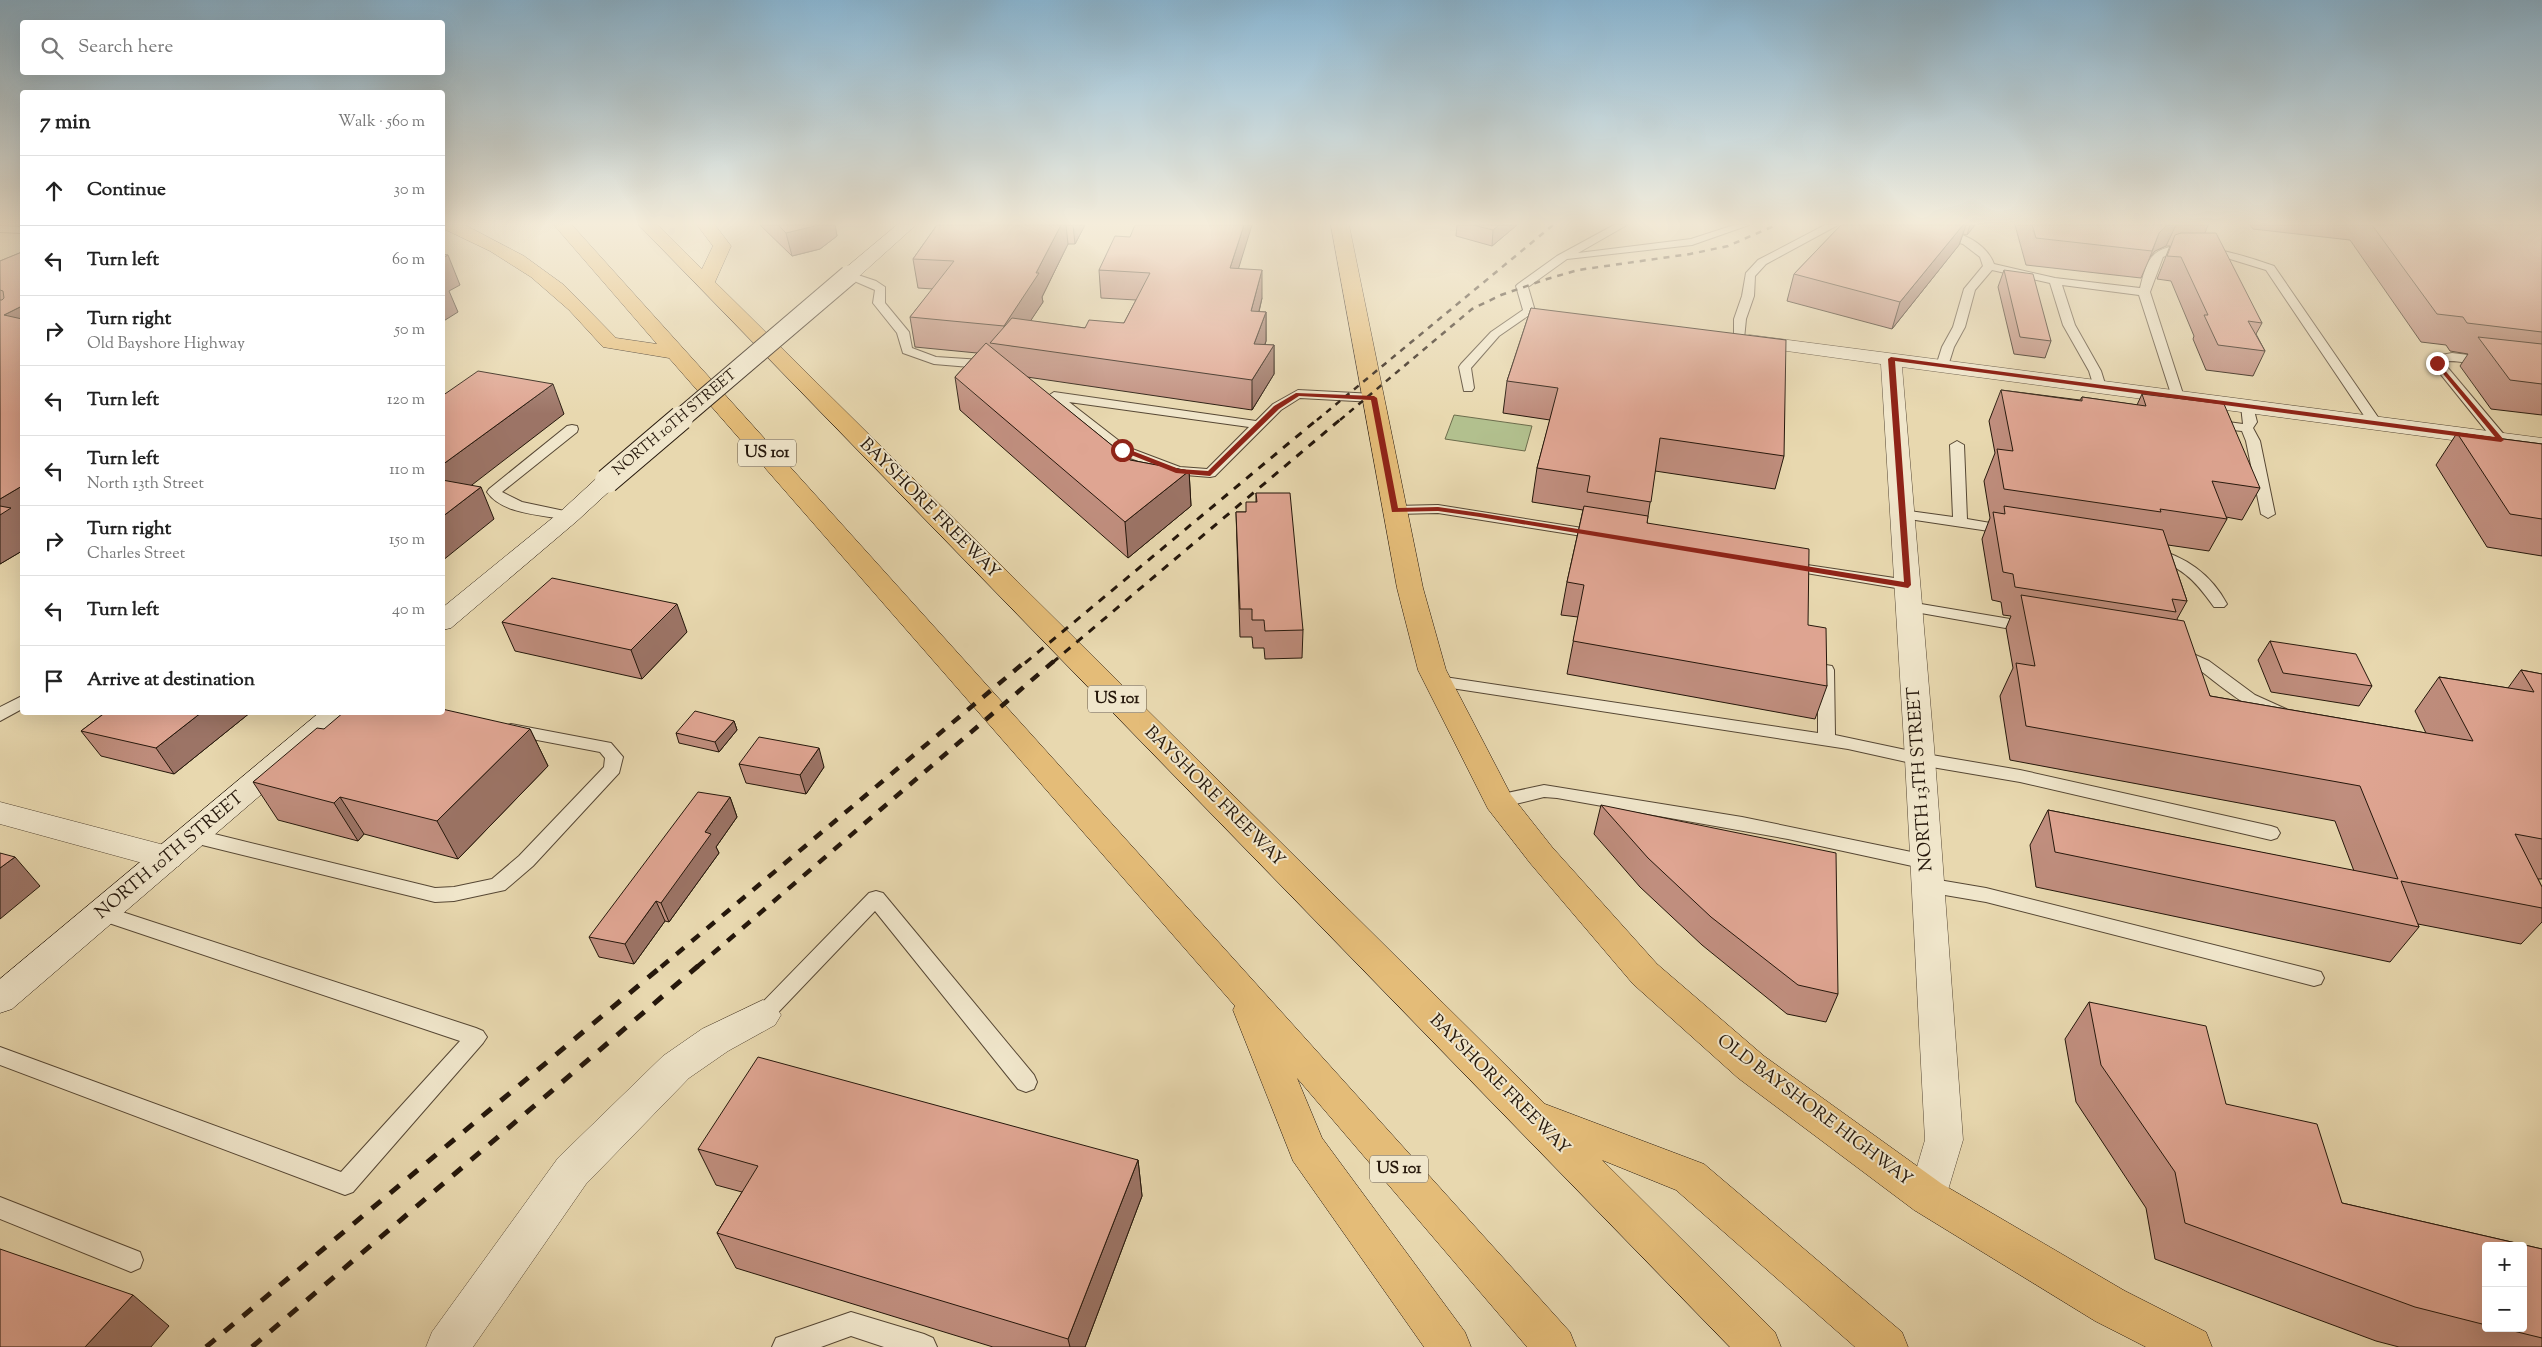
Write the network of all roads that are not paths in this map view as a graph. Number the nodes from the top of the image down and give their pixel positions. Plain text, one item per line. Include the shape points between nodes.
1 (556, 288) edge
2 (620, 288) edge
3 (710, 288) edge
4 (834, 288) edge
5 (878, 288) edge
6 (1352, 288) edge
7 (1523, 288) edge
8 (1749, 288) edge
9 (1971, 288) edge
10 (2058, 288) edge
11 (2111, 288) edge
12 (2146, 288) edge
13 (2283, 288) edge
14 (2144, 292) junction
15 (1539, 313) joint
16 (1729, 338) joint
17 (679, 353) junction
18 (1891, 359) junction
19 (2496, 363) edge
20 (982, 364) edge
21 (1942, 366) junction
22 (2100, 387) junction
23 (1468, 388) dead end
24 (2178, 397) junction
25 (1374, 398) junction
26 (2247, 406) junction
27 (2198, 422) edge
28 (2376, 424) junction
29 (1259, 425) junction
30 (2247, 428) junction
31 (572, 430) dead end
32 (2501, 440) junction
33 (2542, 445) edge
34 (1956, 446) dead end
35 (1395, 510) junction
36 (1902, 514) junction
37 (2268, 514) dead end
38 (569, 516) junction
39 (1960, 523) junction
40 (2026, 533) edge
41 (1614, 537) edge
42 (2140, 550) edge
43 (1768, 562) edge
44 (1908, 596) junction
45 (2219, 604) dead end
46 (445, 619) edge
47 (2047, 630) edge
48 (2164, 648) edge
49 (1826, 670) edge
50 (1438, 681) junction
51 (20, 703) edge
52 (0, 715) edge
53 (335, 715) edge
54 (2296, 718) edge
55 (492, 726) edge
56 (1827, 740) junction
57 (1920, 759) junction
58 (1499, 801) junction
59 (0, 813) edge
60 (2271, 833) dead end
61 (194, 836) junction
62 (168, 858) junction
63 (1927, 873) junction
64 (101, 913) junction
65 (2314, 978) dead end
66 (1243, 991) junction
67 (0, 999) edge
68 (763, 1015) joint
69 (0, 1056) edge
70 (1026, 1082) dead end
71 (1529, 1114) junction
72 (1928, 1197) junction
73 (0, 1208) edge
74 (131, 1260) dead end
75 (447, 1347) edge
76 (785, 1347) edge
77 (924, 1347) edge
78 (1450, 1347) edge
79 (1555, 1347) edge
80 (1760, 1347) edge
81 (1887, 1347) edge
82 (2191, 1347) edge

1 - 17 main road via 587,315 610,343
2 - 17 main road, US 101
3 - 71 main road, BAYSHORE FREEWAY / US 101
4 - 38 street, NORTH 10TH STREET, bridge
5 - 20 lane via 881,289 879,303 903,332 907,350 934,360
6 - 25 main road, OLD BAYSHORE HIGHWAY
7 - 15 lane
8 - 16 lane via 1740,319
9 - 21 lane
10 - 22 lane via 2069,325 2095,371
11 - 14 lane
12 - 14 lane
13 - 28 lane
14 - 24 lane
15 - 23 lane via 1494,334 1465,367
16 - 18 street
17 - 66 main road, US 101
18 - 21 street
18 - 36 street, NORTH 13TH STREET
19 - 32 lane via 2448,357 2436,361
21 - 22 street
22 - 24 street via 2142,398
24 - 26 street
25 - 29 lane via 1298,394 1276,408
25 - 35 main road, OLD BAYSHORE HIGHWAY
26 - 28 street
26 - 30 lane via 2251,422
27 - 30 lane
28 - 32 street
29 - 29 lane via 1210,474 1178,471 1122,450 1054,396
30 - 37 lane via 2253,441
31 - 38 lane via 494,492 511,503
32 - 33 street
34 - 39 lane
35 - 41 lane via 1438,509
35 - 50 main road, OLD BAYSHORE HIGHWAY via 1410,588 1432,670
36 - 39 lane
36 - 44 street, NORTH 13TH STREET
38 - 46 street, NORTH 10TH STREET
39 - 40 lane
42 - 45 lane via 2174,559 2212,587
43 - 44 lane
44 - 47 lane
44 - 57 street, NORTH 13TH STREET
48 - 54 lane via 2174,649 2203,665 2248,699
49 - 56 lane
50 - 56 lane
50 - 58 main road, OLD BAYSHORE HIGHWAY
51 - 52 lane
53 - 61 street, NORTH 10TH STREET
55 - 61 lane via 605,747 614,757 613,769 526,861 498,885 435,895
56 - 57 lane
57 - 60 lane via 2020,776
57 - 63 street, NORTH 13TH STREET
58 - 63 lane via 1544,791 1557,792 1837,841
58 - 72 main road, OLD BAYSHORE HIGHWAY via 1644,974 1751,1067
59 - 62 street
61 - 62 street, NORTH 10TH STREET
62 - 64 street, NORTH 10TH STREET
63 - 65 lane via 1986,895
63 - 72 street, NORTH 13TH STREET via 1944,1140
64 - 67 street, NORTH 10TH STREET
64 - 69 lane via 476,1037 345,1184
66 - 78 main road via 1307,1149
66 - 79 main road, US 101
68 - 70 lane via 876,898
68 - 75 street via 715,1040 676,1067 572,1171
71 - 80 main road, BAYSHORE FREEWAY / US 101
71 - 81 main road via 1690,1177
72 - 82 main road, OLD BAYSHORE HIGHWAY via 2110,1306
73 - 74 lane
76 - 77 lane via 851,1324

